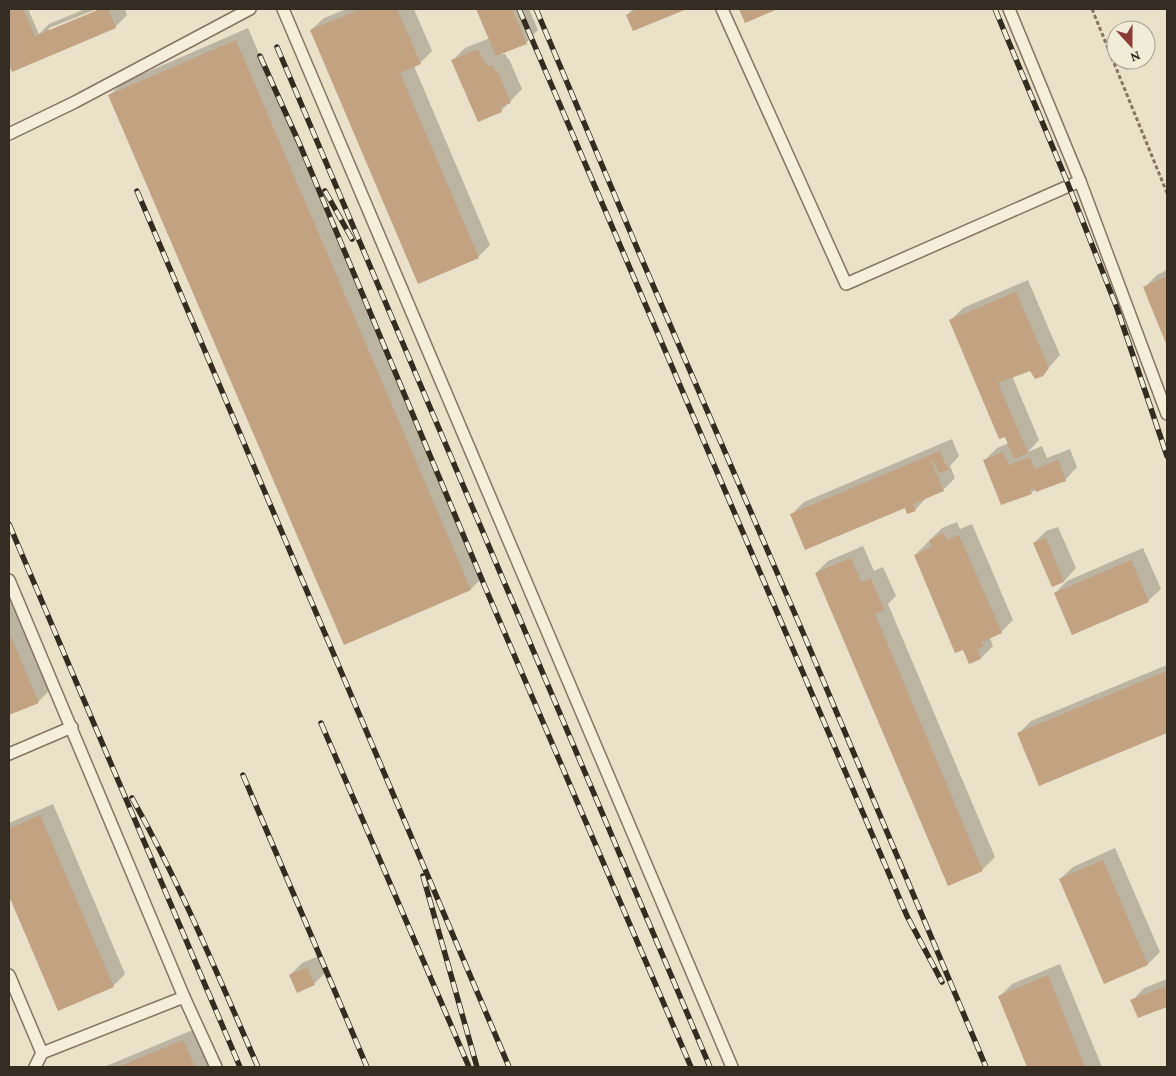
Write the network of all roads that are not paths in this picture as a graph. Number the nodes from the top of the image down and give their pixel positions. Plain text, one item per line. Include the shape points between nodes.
1 (250, 9) edge
2 (283, 9) edge
3 (722, 9) edge
4 (1009, 9) edge
5 (9, 134) edge
6 (1080, 181) junction
7 (1167, 414) edge
8 (9, 580) edge
9 (72, 727) junction
10 (9, 754) edge
11 (9, 975) edge
12 (184, 997) junction
13 (42, 1054) junction
14 (35, 1067) edge
15 (216, 1067) edge
16 (732, 1067) edge

1 - 5 lane
2 - 16 lane
3 - 6 lane via 846,284
4 - 6 lane
6 - 7 lane
8 - 9 lane
9 - 10 lane
9 - 12 lane
11 - 13 lane
12 - 13 lane
12 - 15 lane
13 - 14 lane

